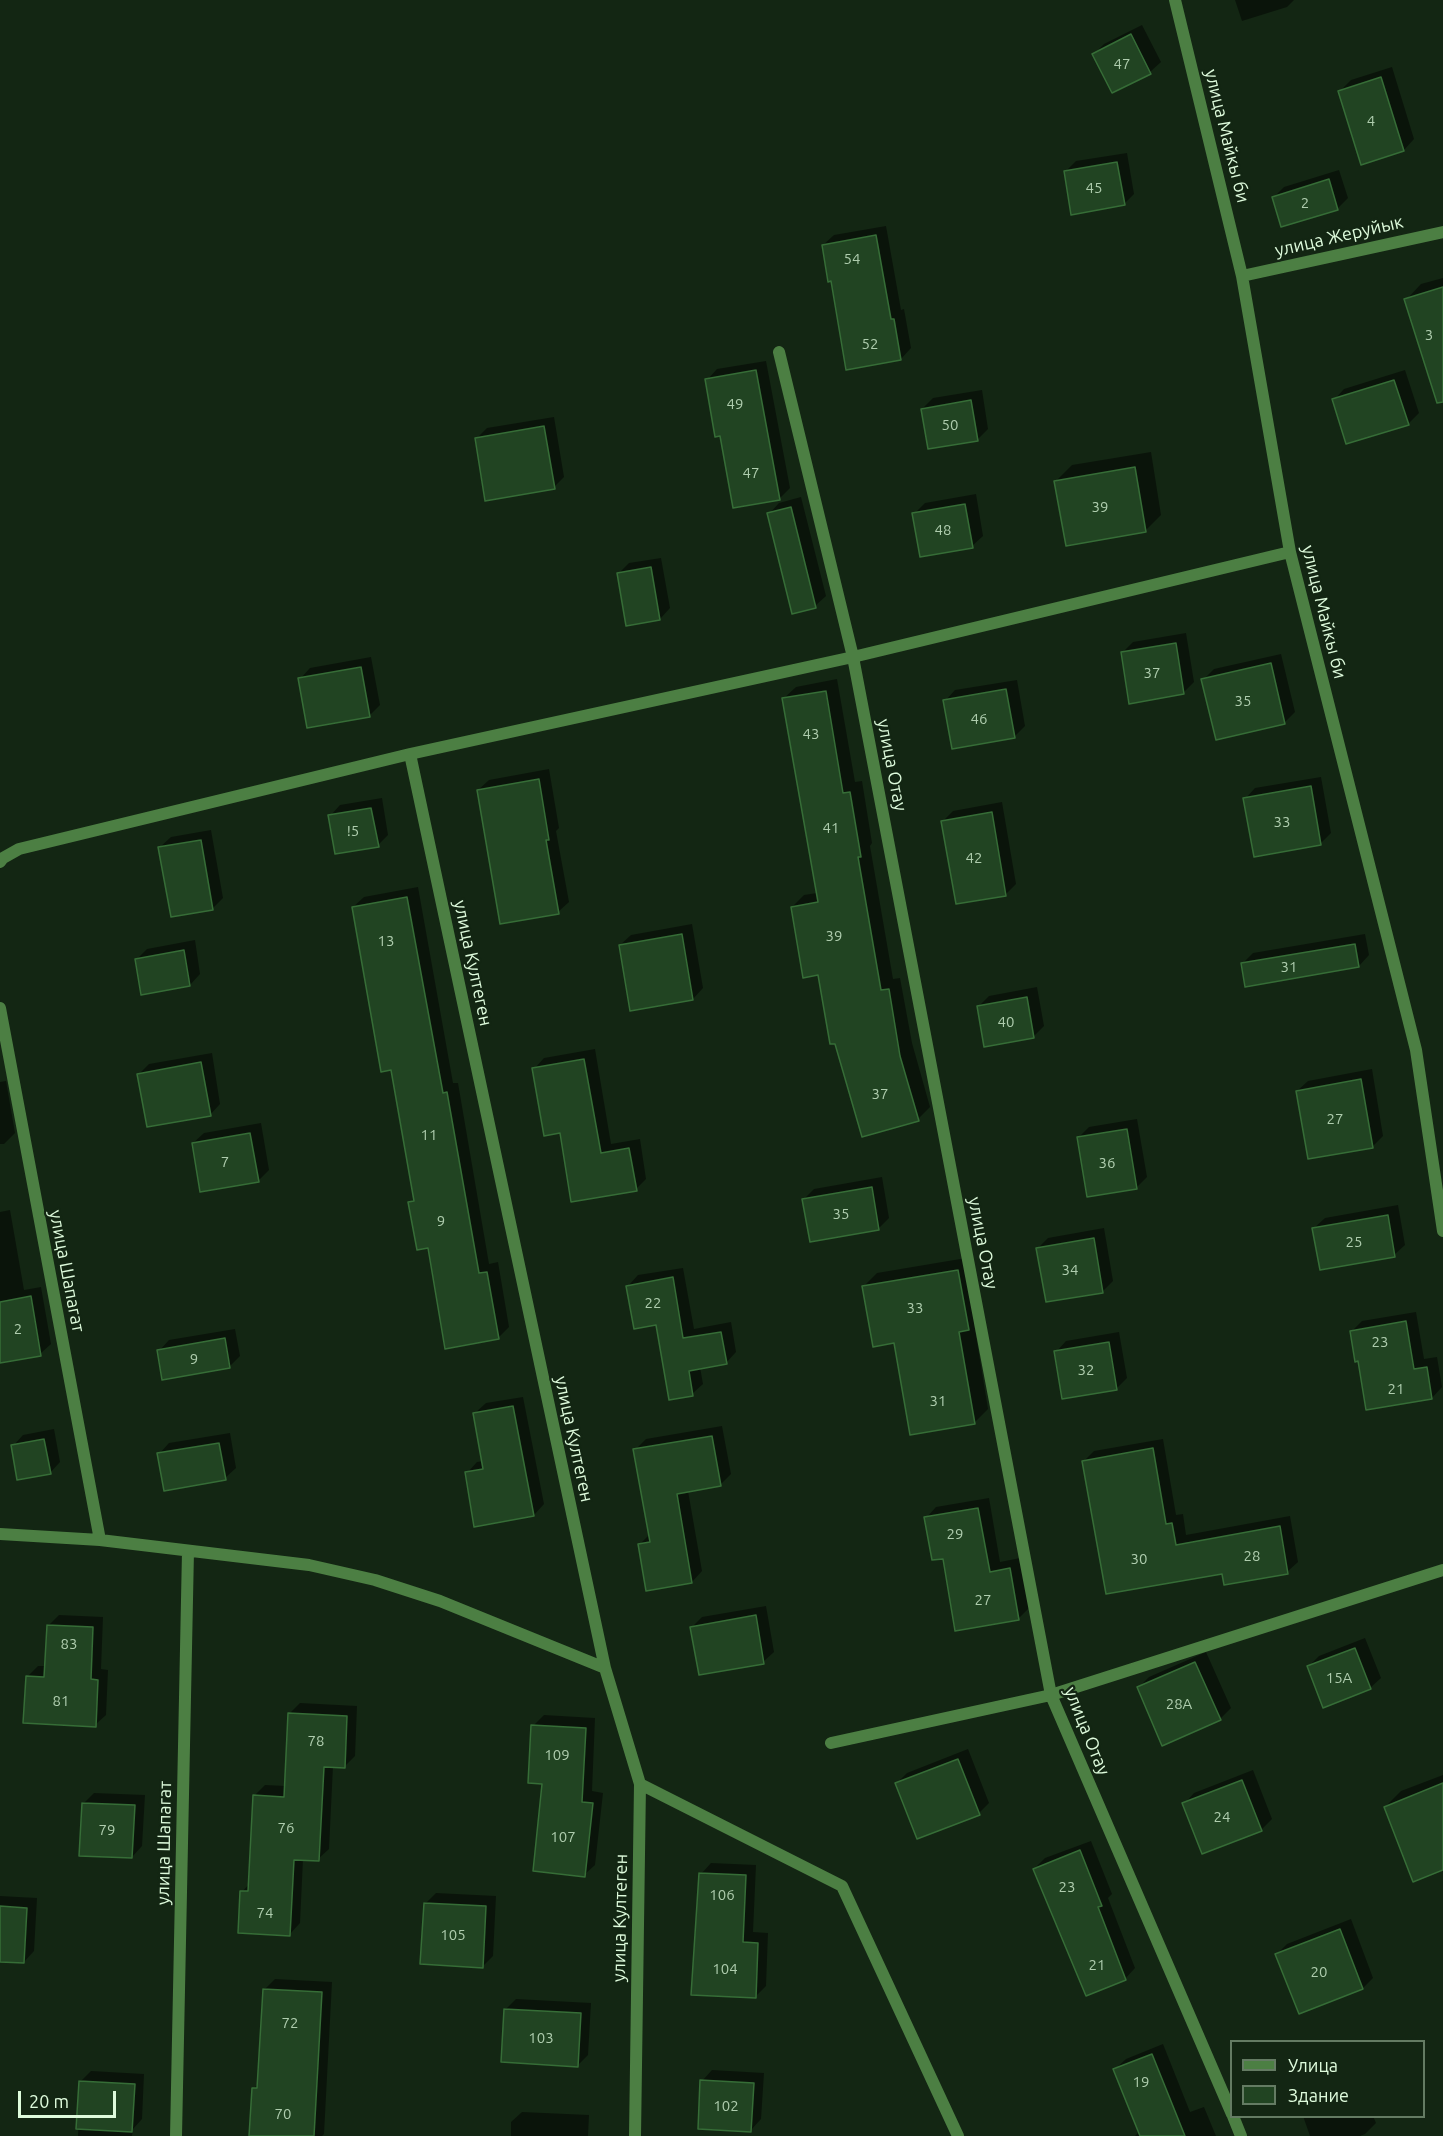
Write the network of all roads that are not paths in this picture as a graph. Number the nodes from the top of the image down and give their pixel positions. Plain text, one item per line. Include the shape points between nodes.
1 (1175, 0) edge
2 (1443, 231) edge
3 (1242, 276) junction
4 (779, 352) dead end
5 (1290, 552) junction
6 (853, 657) junction
7 (410, 754) junction
8 (0, 862) edge
9 (0, 1008) edge
10 (1443, 1231) edge
11 (0, 1534) edge
12 (100, 1540) junction
13 (188, 1551) junction
14 (1443, 1570) edge
15 (605, 1668) junction
16 (1051, 1695) junction
17 (831, 1743) dead end
18 (640, 1784) junction
19 (1230, 2110) edge
20 (1233, 2118) edge
21 (177, 2136) edge
22 (634, 2136) edge
23 (958, 2136) edge
24 (1241, 2136) edge

1 - 3 street, улица Майкы би
2 - 3 street, улица Жеруйык
3 - 5 street, улица Майкы би
4 - 6 street, улица Отау
5 - 6 street
5 - 10 street, улица Майкы би via 1416,1050
6 - 7 street
6 - 16 street, улица Отау
7 - 8 street via 19,849
7 - 15 street, улица Култеген
9 - 12 street, улица Шапагат
11 - 12 street
12 - 13 street
13 - 15 street via 309,1565 375,1580 440,1601
13 - 21 street, улица Шапагат
14 - 16 street
15 - 18 street, улица Култеген
16 - 17 street
16 - 19 street, улица Отау
18 - 22 street, улица Култеген
18 - 23 street via 842,1886
20 - 24 street, улица Отау

